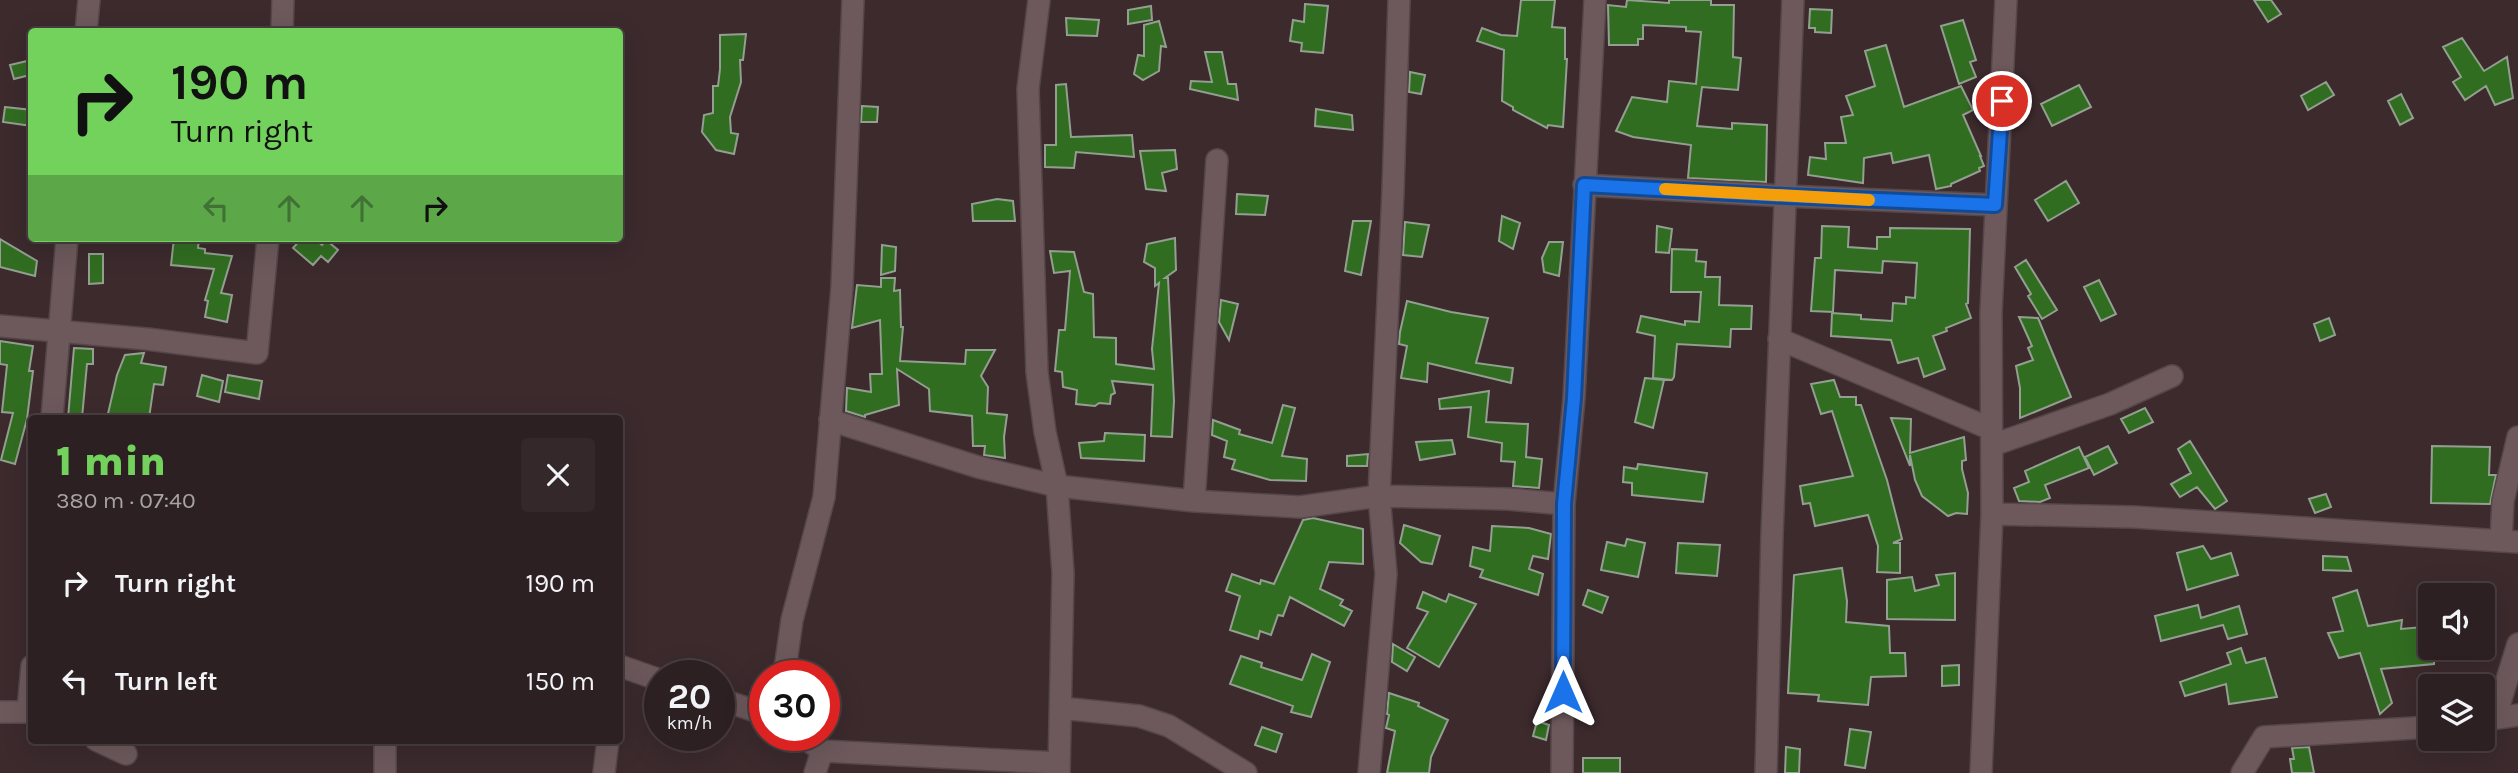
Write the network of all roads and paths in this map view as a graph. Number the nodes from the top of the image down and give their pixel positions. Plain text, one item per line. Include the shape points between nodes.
1 (89, 0) edge
2 (284, 0) edge
3 (853, 0) edge
4 (1039, 0) edge
5 (1399, 0) edge
6 (1595, 0) edge
7 (1794, 0) edge
8 (2006, 0) edge
9 (86, 28) edge
10 (282, 28) edge
11 (1217, 160) dead end
12 (1584, 185) junction
13 (1786, 196) junction
14 (1995, 205) junction
15 (67, 242) edge
16 (268, 242) edge
17 (0, 326) edge
18 (59, 331) junction
19 (1779, 339) junction
20 (2172, 376) dead end
21 (52, 415) edge
22 (830, 420) junction
23 (1992, 437) junction
24 (2518, 437) edge
25 (1057, 486) junction
26 (1379, 496) junction
27 (1194, 501) junction
28 (1564, 504) junction
29 (1992, 514) junction
30 (2509, 542) edge
31 (2518, 644) edge
32 (786, 660) edge
33 (623, 667) edge
34 (644, 674) edge
35 (2495, 703) edge
36 (1061, 708) junction
37 (28, 711) edge
38 (0, 712) edge
39 (2518, 715) edge
40 (2495, 718) edge
41 (2418, 728) edge
42 (105, 744) edge
43 (385, 744) edge
44 (608, 744) edge
45 (821, 751) joint
46 (126, 754) dead end
47 (1059, 768) edge
48 (385, 773) edge
49 (604, 773) edge
50 (816, 773) edge
51 (1246, 773) edge
52 (1369, 773) edge
53 (1562, 773) edge
54 (1766, 773) edge
55 (1982, 773) edge
56 (2242, 773) edge

1 - 9 street
2 - 10 street
3 - 22 street via 842,287
4 - 25 street via 1028,89 1037,372
5 - 26 street
6 - 12 street
7 - 13 street
8 - 14 street
11 - 27 street
12 - 13 street
12 - 28 street
13 - 14 street
13 - 19 street
14 - 23 street
15 - 18 street
16 - 18 street via 257,353
17 - 18 street
18 - 21 street
19 - 23 street
19 - 54 street
20 - 23 street via 2110,404
22 - 25 street via 978,467
22 - 32 street via 824,497
23 - 29 street
24 - 30 street via 2503,501
25 - 27 street
25 - 36 street via 1063,573
26 - 27 street via 1300,506
26 - 28 street
26 - 52 street via 1386,574
28 - 53 street
29 - 30 street via 2134,517
29 - 55 street
31 - 35 street
33 - 34 street
36 - 47 street
36 - 51 street via 1139,716 1169,726
37 - 38 street
39 - 40 street
41 - 56 street via 2264,737
42 - 46 street
43 - 48 street
44 - 49 street
45 - 47 street
45 - 50 street

